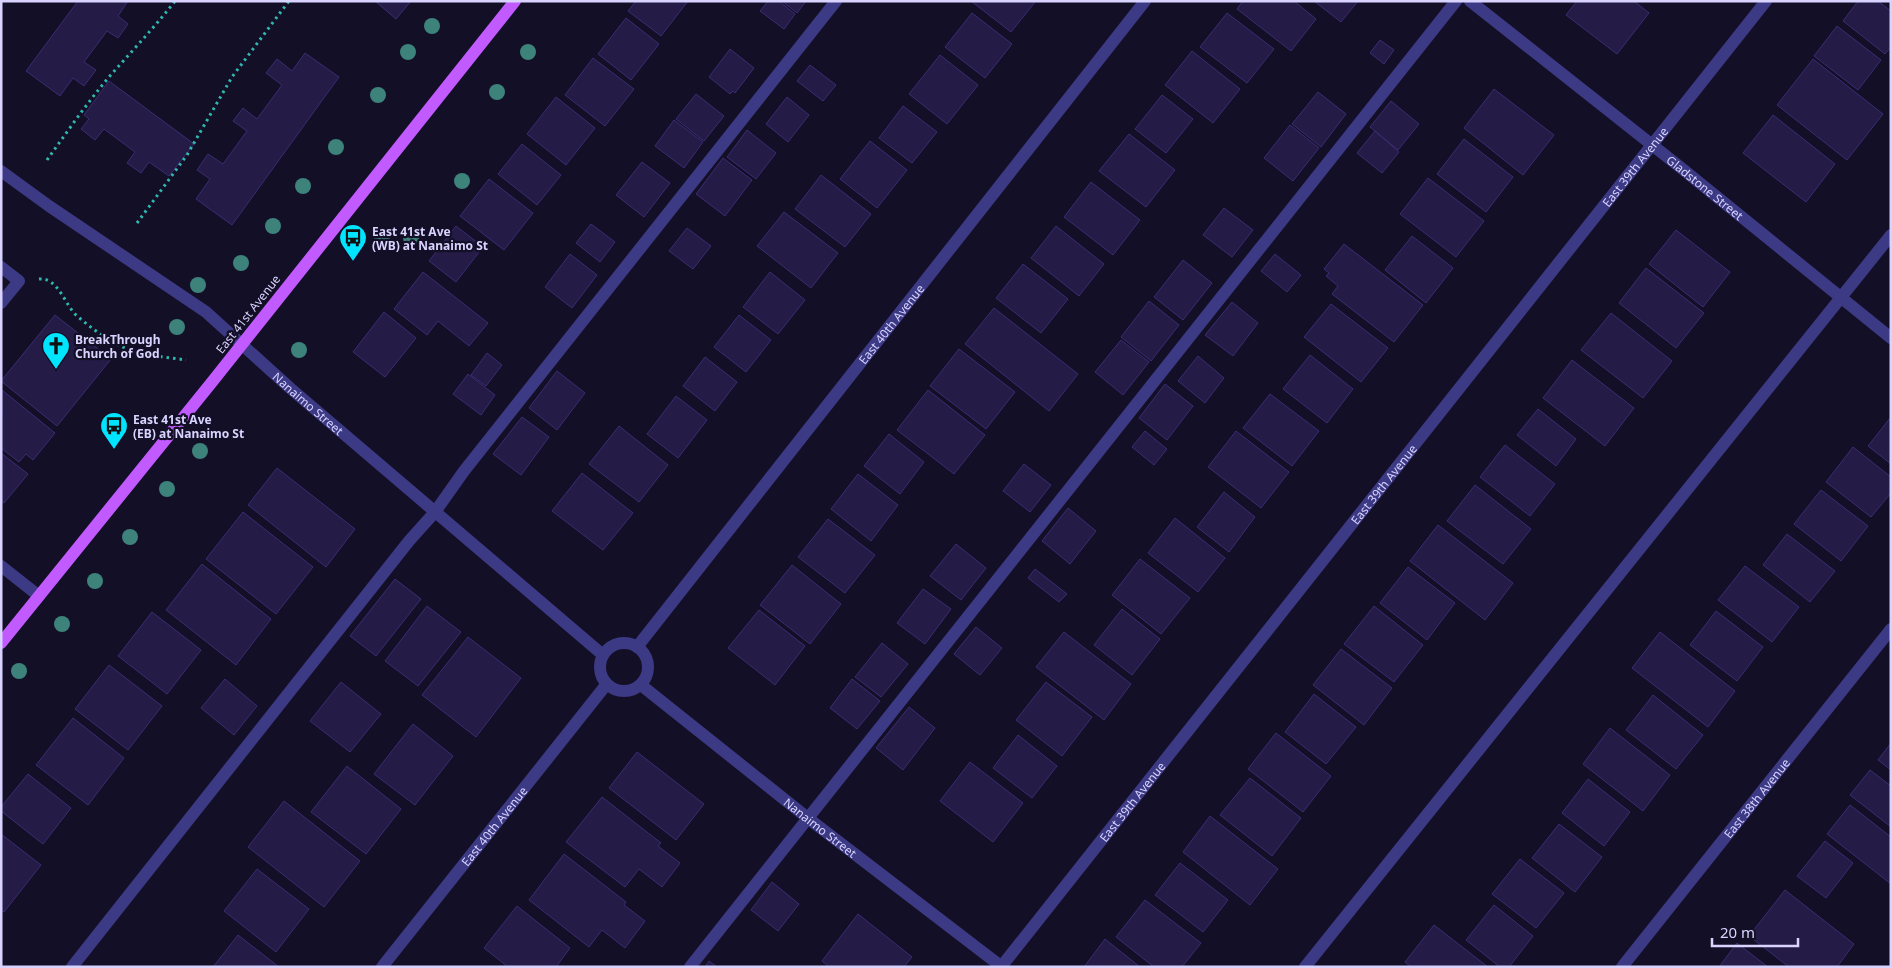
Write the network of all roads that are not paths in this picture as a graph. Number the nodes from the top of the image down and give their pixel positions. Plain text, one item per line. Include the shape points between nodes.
1 (515, 1) edge
2 (836, 1) edge
3 (1145, 1) edge
4 (1456, 1) edge
5 (1470, 1) edge
6 (1766, 1) edge
7 (1652, 146) junction
8 (1, 171) edge
9 (1891, 235) edge
10 (1, 267) edge
11 (1840, 298) junction
12 (1, 303) edge
13 (1891, 338) edge
14 (242, 345) junction
15 (435, 512) junction
16 (1, 566) edge
17 (39, 596) junction
18 (1891, 629) edge
19 (1, 643) edge
20 (637, 647) junction
21 (603, 655) junction
22 (606, 685) junction
23 (641, 685) junction
24 (809, 819) junction
25 (72, 967) edge
26 (382, 967) edge
27 (690, 967) edge
28 (1002, 967) edge
29 (1305, 967) edge
30 (1622, 967) edge

1 - 14 main road, East 41st Avenue
2 - 15 street
3 - 20 street, East 40th Avenue
4 - 24 street
5 - 7 street, Gladstone Street
6 - 7 street, East 39th Avenue
7 - 11 street, Gladstone Street
7 - 28 street, East 39th Avenue
8 - 14 street, Nanaimo Street via 206,312
9 - 11 street
10 - 12 street via 19,281
11 - 13 street, Gladstone Street
11 - 29 street
14 - 15 street, Nanaimo Street
14 - 17 main road, East 41st Avenue
15 - 21 street, Nanaimo Street
15 - 25 street
16 - 17 street
17 - 19 main road, East 41st Avenue
18 - 30 street, East 38th Avenue
20 - 21 street via 622,643
20 - 23 street via 648,664 648,672
21 - 22 street via 599,670
22 - 23 street via 628,692
22 - 26 street, East 40th Avenue
23 - 24 street, Nanaimo Street
24 - 27 street
24 - 28 street, Nanaimo Street

